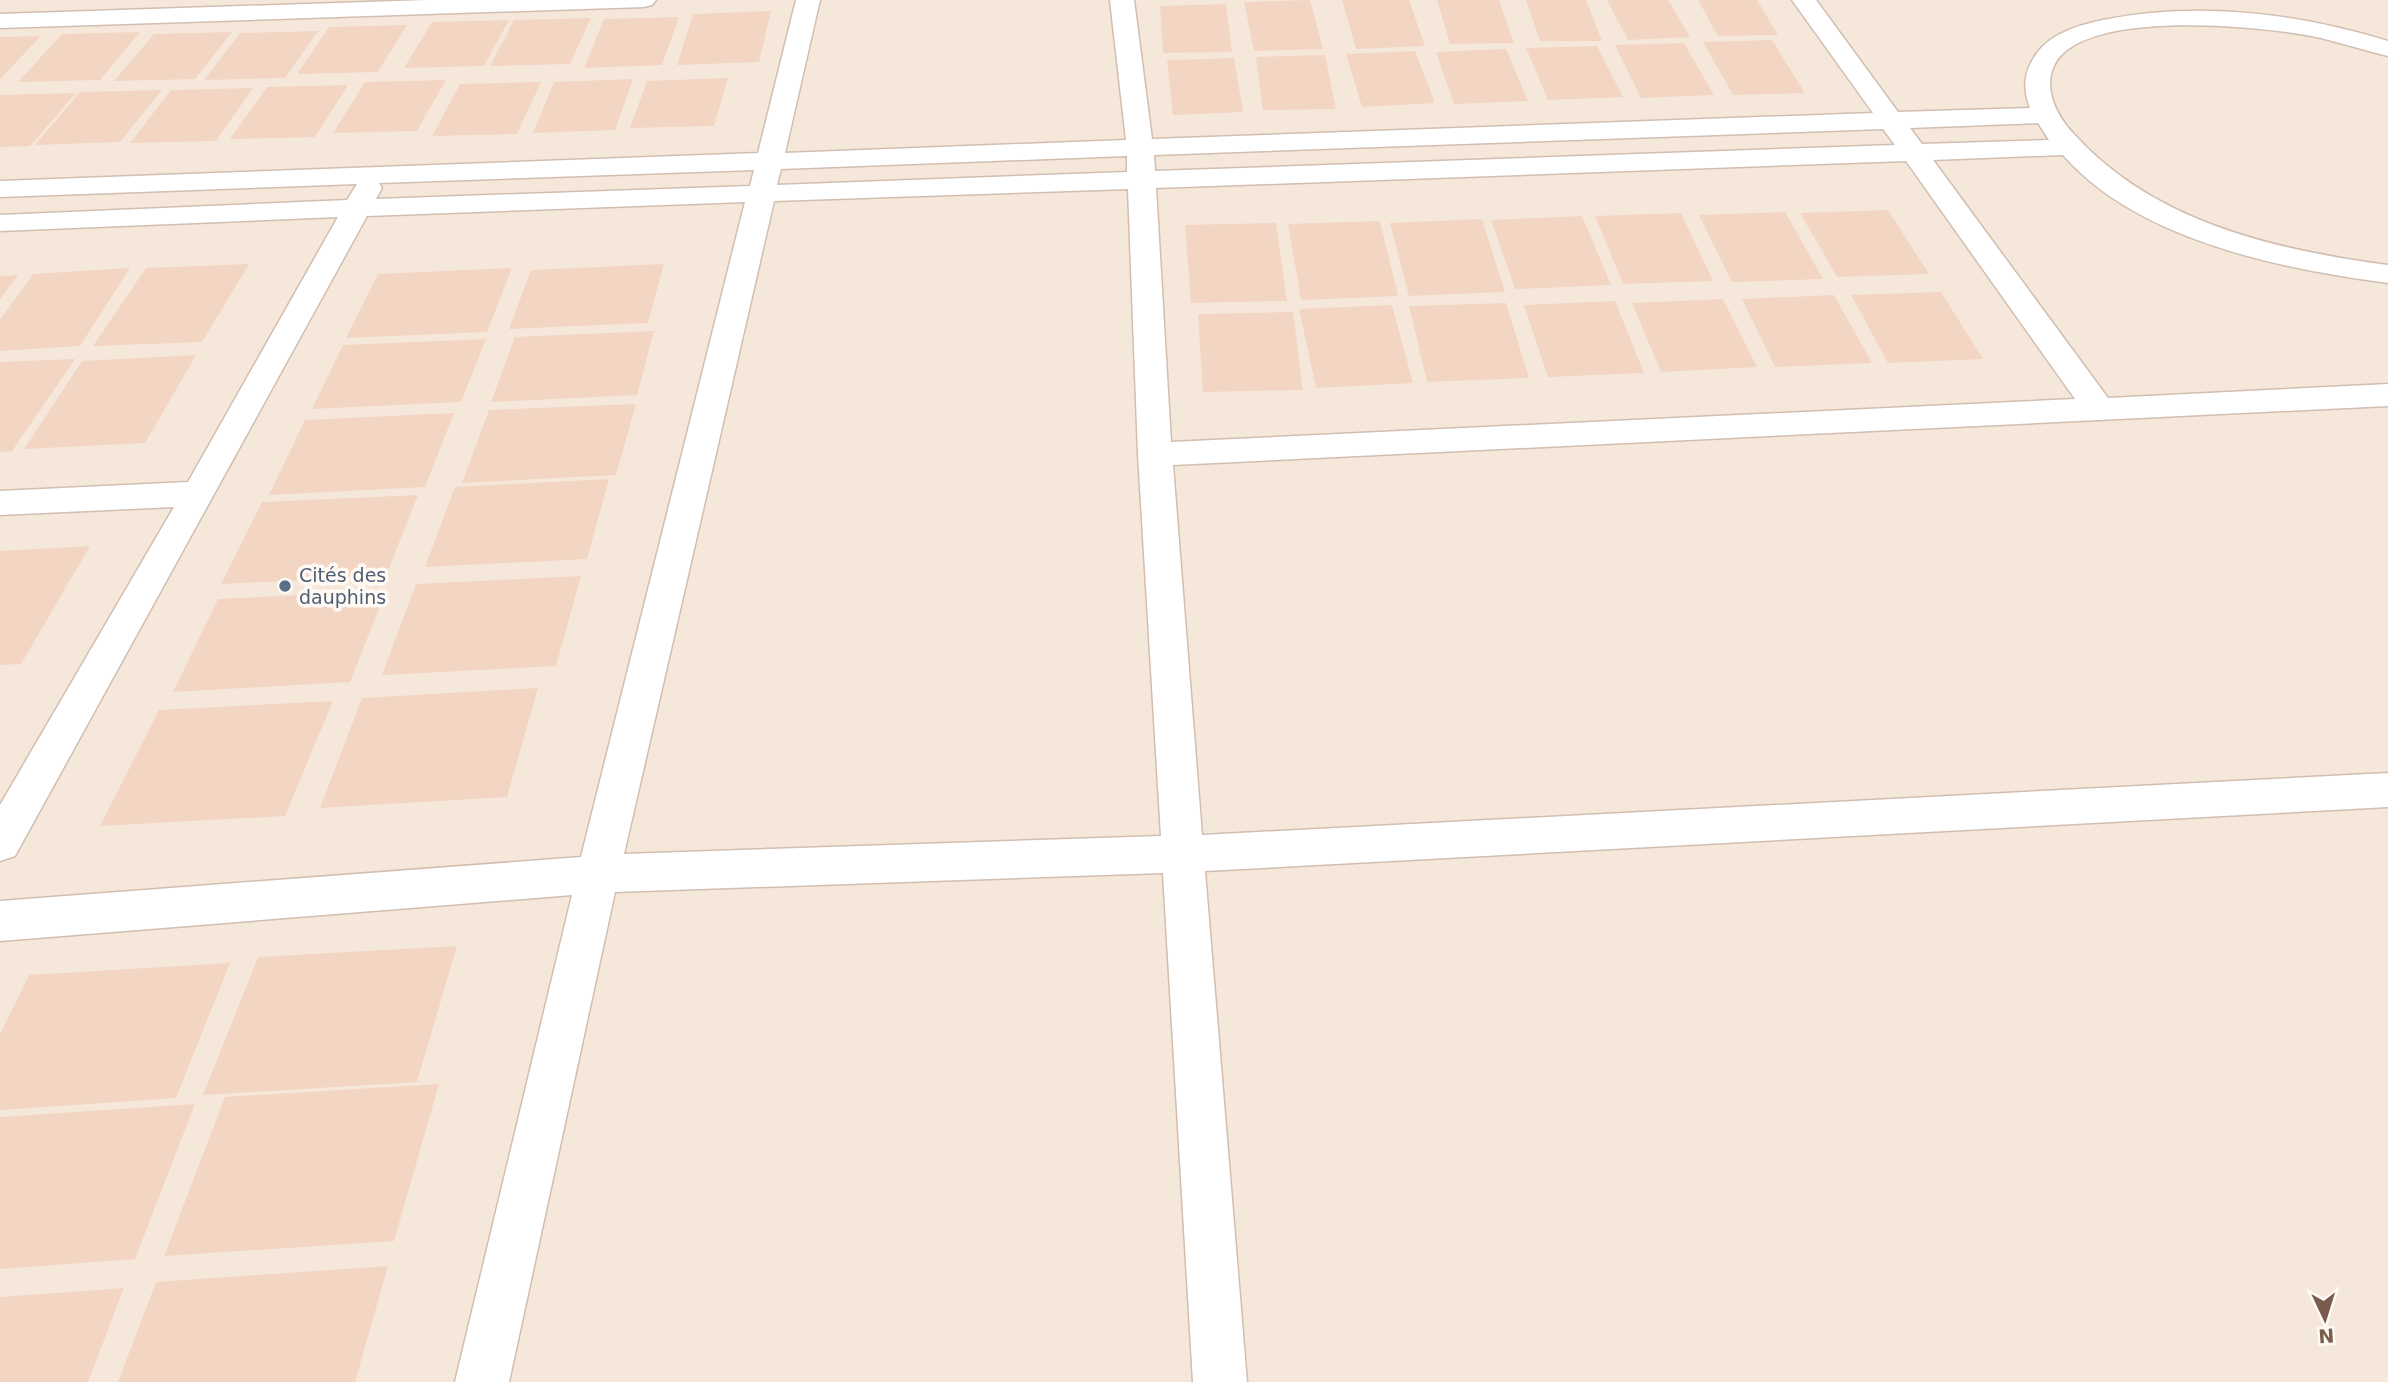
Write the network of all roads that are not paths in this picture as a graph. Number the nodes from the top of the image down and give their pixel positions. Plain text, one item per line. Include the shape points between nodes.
1 (644, 0) edge
2 (808, 0) edge
3 (1122, 0) edge
4 (1804, 0) edge
5 (2176, 6) edge
6 (2140, 7) edge
7 (0, 21) edge
8 (2388, 49) edge
9 (2045, 115) junction
10 (1893, 121) junction
11 (2067, 147) junction
12 (1913, 153) junction
13 (1141, 165) junction
14 (375, 174) junction
15 (765, 178) junction
16 (0, 189) edge
17 (357, 208) junction
18 (0, 223) edge
19 (2388, 274) edge
20 (2388, 395) edge
21 (2099, 408) junction
22 (1154, 454) junction
23 (199, 494) junction
24 (0, 503) edge
25 (2388, 790) edge
26 (0, 843) edge
27 (1181, 854) junction
28 (598, 874) junction
29 (0, 921) edge
30 (482, 1382) edge
31 (1220, 1382) edge

1 - 7 street
2 - 15 street
3 - 13 street
4 - 10 street
5 - 6 street
5 - 8 street via 2299,24
6 - 9 street via 2090,26 2051,50 2037,84
9 - 10 street
9 - 11 street
10 - 12 street
10 - 13 street
11 - 12 street
11 - 19 street via 2124,191 2205,232 2302,261
12 - 13 street
12 - 21 street
13 - 15 street
13 - 22 street
14 - 15 street
14 - 16 street
14 - 17 street
15 - 17 street
15 - 28 street
17 - 18 street
17 - 23 street
20 - 21 street
21 - 22 street
22 - 27 street
23 - 24 street
23 - 26 street
25 - 27 street
27 - 28 street
27 - 31 street
28 - 29 street
28 - 30 street

